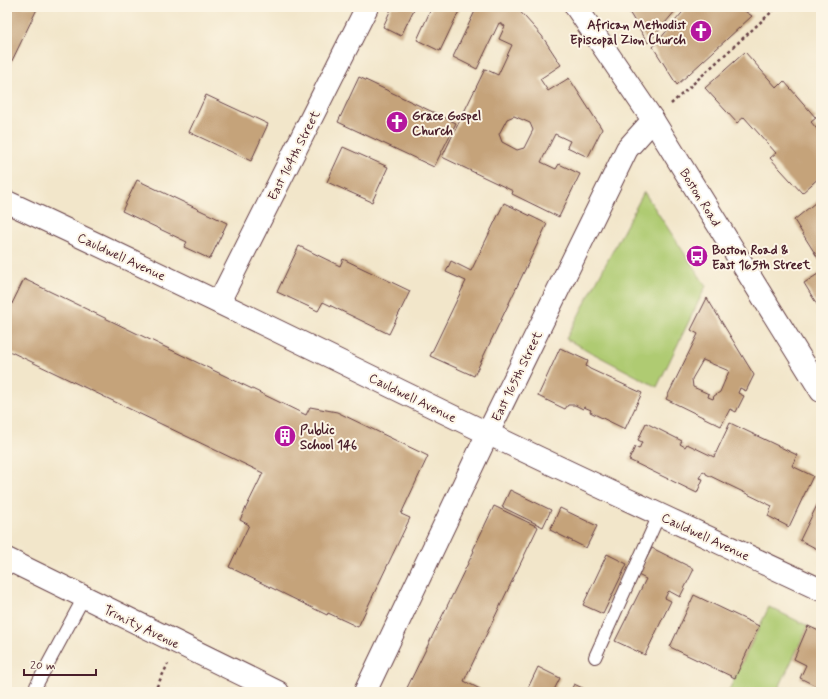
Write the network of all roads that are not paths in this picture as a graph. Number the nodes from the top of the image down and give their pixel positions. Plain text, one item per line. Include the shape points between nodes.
1 (367, 7) edge
2 (576, 7) edge
3 (653, 120) junction
4 (7, 202) edge
5 (219, 302) junction
6 (821, 391) edge
7 (488, 434) junction
8 (659, 515) junction
9 (7, 559) edge
10 (821, 590) edge
11 (84, 597) junction
12 (595, 657) dead end
13 (36, 686) dead end
14 (278, 692) edge
15 (365, 692) edge

1 - 5 street, East 164th Street
2 - 3 street, Boston Road
3 - 6 street, Boston Road
3 - 7 street, East 165th Street via 627,149
4 - 5 street, Cauldwell Avenue
5 - 7 street, Cauldwell Avenue
7 - 8 street, Cauldwell Avenue
7 - 15 street, East 165th Street
8 - 10 street, Cauldwell Avenue
8 - 12 lane
9 - 11 street, Trinity Avenue
11 - 13 lane
11 - 14 street, Trinity Avenue

